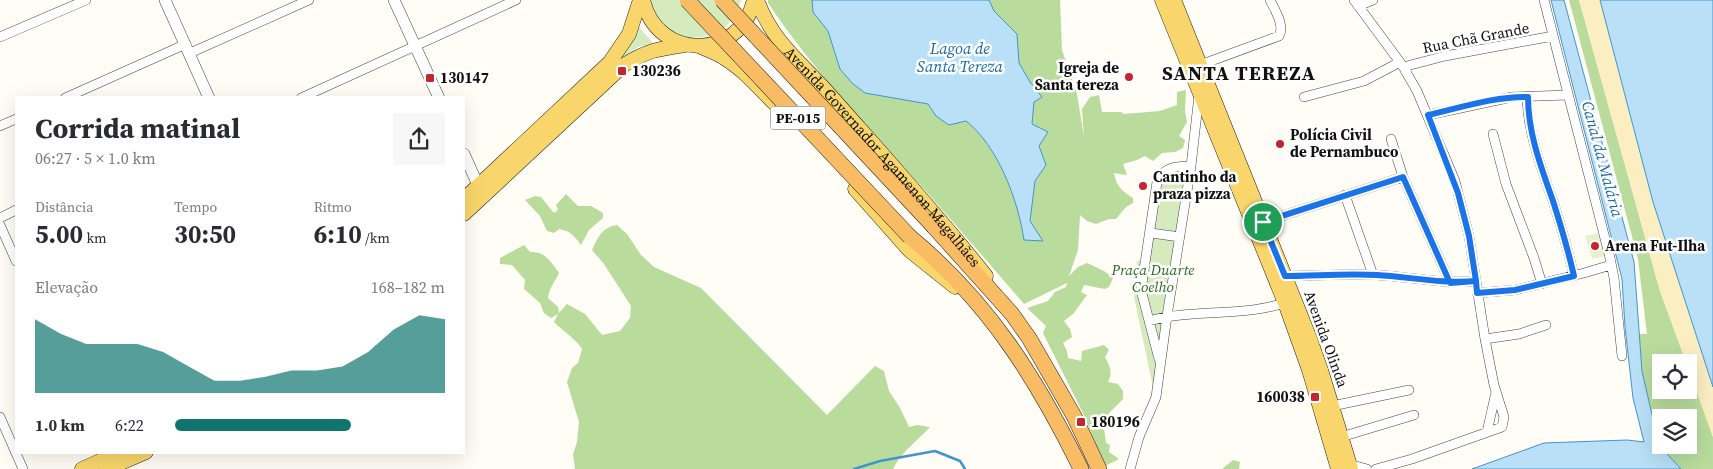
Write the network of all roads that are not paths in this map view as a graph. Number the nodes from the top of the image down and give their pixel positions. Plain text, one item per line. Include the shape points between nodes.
1 (86, 0) edge
2 (165, 0) edge
3 (309, 0) edge
4 (394, 0) edge
5 (516, 0) edge
6 (641, 0) edge
7 (687, 0) edge
8 (722, 0) edge
9 (755, 0) edge
10 (1162, 0) edge
11 (1174, 0) edge
12 (1270, 0) edge
13 (1373, 0) edge
14 (1544, 0) edge
15 (1356, 3) edge
16 (1553, 36) junction
17 (0, 37) edge
18 (415, 45) junction
19 (692, 46) junction
20 (188, 48) junction
21 (1200, 65) junction
22 (1401, 65) junction
23 (1199, 93) junction
24 (1568, 95) junction
25 (70, 96) edge
26 (208, 96) edge
27 (305, 96) edge
28 (437, 96) edge
29 (1528, 97) junction
30 (1304, 98) dead end
31 (1428, 115) junction
32 (15, 119) edge
33 (0, 126) edge
34 (1493, 134) dead end
35 (1391, 139) dead end
36 (465, 156) edge
37 (1191, 166) junction
38 (1403, 177) junction
39 (478, 185) junction
40 (1345, 196) junction
41 (465, 198) edge
42 (15, 210) edge
43 (465, 213) edge
44 (0, 218) edge
45 (1263, 222) junction
46 (0, 225) edge
47 (1151, 234) junction
48 (1180, 237) junction
49 (15, 259) edge
50 (1611, 265) junction
51 (1374, 275) junction
52 (1285, 276) junction
53 (1574, 276) junction
54 (1476, 281) junction
55 (1450, 283) junction
56 (1542, 284) junction
57 (1477, 293) junction
58 (1290, 301) junction
59 (981, 308) junction
60 (1012, 314) junction
61 (1167, 316) junction
62 (1149, 320) junction
63 (1546, 324) dead end
64 (1485, 339) junction
65 (1622, 356) dead end
66 (1161, 364) junction
67 (1409, 390) dead end
68 (1496, 392) junction
69 (1332, 406) junction
70 (1414, 415) dead end
71 (0, 417) edge
72 (1488, 432) junction
73 (1341, 437) junction
74 (15, 451) edge
75 (16, 454) edge
76 (116, 454) edge
77 (136, 454) edge
78 (104, 460) edge
79 (1346, 467) edge
80 (23, 469) edge
81 (82, 469) edge
82 (1081, 469) edge
83 (1099, 469) edge
84 (1130, 469) edge
85 (1368, 469) edge
86 (1376, 469) edge

1 - 17 street
2 - 20 street
3 - 20 street
4 - 18 street
5 - 18 street
6 - 19 main road, Avenida Governador Agamenon Magalhães via 655,27 669,38
6 - 39 main road via 629,34 610,62
7 - 59 highway, Avenida Governador Agamenon Magalhães / PE-015, bridge
8 - 60 highway, Avenida Governador Agamenon Magalhães / PE-015, bridge
9 - 19 main road via 747,18 732,35 722,41
9 - 60 main road, Avenida Governador Agamenon Magalhães via 778,41 954,236
10 - 23 main road, Avenida Olinda
11 - 21 main road, Avenida Olinda
12 - 21 street via 1281,28 1279,36
13 - 15 street
14 - 16 street, Rua Chã Grande
15 - 22 street
16 - 22 street, Rua Chã Grande
16 - 24 street, Rua Chã Grande
18 - 27 street
18 - 28 street
19 - 43 main road via 650,51 624,65
19 - 59 main road, Avenida Governador Agamenon Magalhães via 723,57 746,74 910,251
20 - 25 street
20 - 26 street
21 - 45 main road, Avenida Olinda
22 - 30 street, Rua Chã Grande via 1364,81
22 - 31 street
23 - 37 street
23 - 58 main road, Avenida Olinda
24 - 29 street
24 - 50 street, Rua Chã Grande
29 - 31 street via 1512,97
29 - 53 street via 1534,141
31 - 54 street via 1458,193
32 - 33 street
34 - 56 street via 1506,184
35 - 38 street
36 - 39 street
37 - 47 street via 1177,166 1160,176
37 - 48 street
38 - 40 street
38 - 55 street
39 - 41 main road
40 - 45 street
40 - 51 street
42 - 44 street
45 - 52 main road, Avenida Olinda
46 - 49 street
47 - 48 street
47 - 62 street via 1141,290
48 - 61 street
50 - 53 street
50 - 65 street, Rua Chã Grande
51 - 52 street
51 - 55 street
52 - 58 main road, Avenida Olinda
53 - 56 street
54 - 55 street
54 - 57 street
56 - 57 street
57 - 64 street
58 - 61 street via 1246,310
58 - 69 main road, Avenida Olinda via 1322,370
58 - 79 main road, Avenida Olinda via 1309,370
59 - 82 highway, Avenida Governador Agamenon Magalhães / PE-015 via 1009,342 1039,388
60 - 83 highway, Avenida Governador Agamenon Magalhães / PE-015 via 1066,401
61 - 62 street
61 - 66 street
62 - 66 street
63 - 64 street via 1519,334
64 - 68 street
66 - 84 street via 1155,402 1144,423
67 - 69 street
68 - 72 street
68 - 72 street via 1504,417 1502,427
69 - 73 main road, Avenida Olinda
70 - 73 street
71 - 74 street
72 - 86 street
73 - 79 main road, Avenida Olinda
75 - 80 street
76 - 78 main road
77 - 78 main road
78 - 81 main road
79 - 85 street

